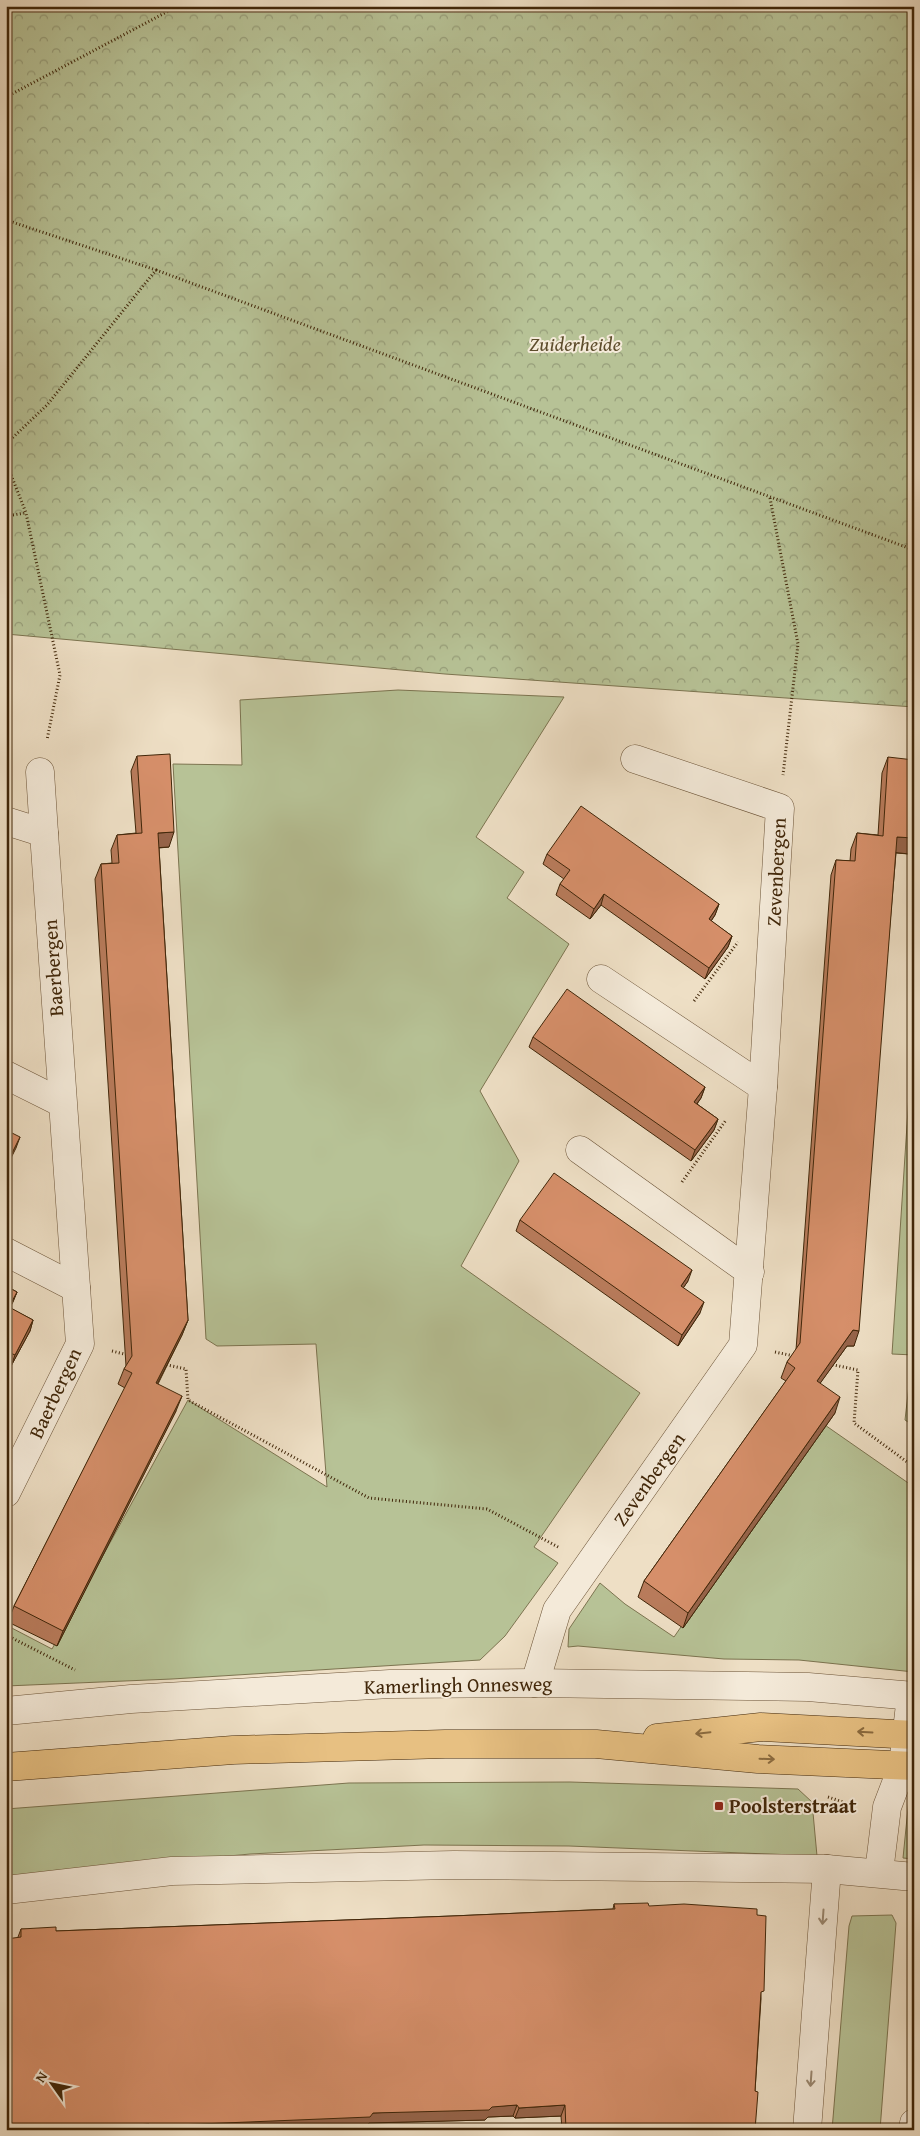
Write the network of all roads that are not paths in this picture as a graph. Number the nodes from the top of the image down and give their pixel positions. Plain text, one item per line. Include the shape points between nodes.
1 (636, 759) dead end
2 (40, 772) road end
3 (6, 821) edge
4 (44, 833) junction
5 (601, 979) dead end
6 (6, 1075) edge
7 (758, 1084) junction
8 (62, 1103) junction
9 (580, 1150) dead end
10 (6, 1252) edge
11 (750, 1272) junction
12 (76, 1288) junction
13 (6, 1493) edge
14 (535, 1683) junction
15 (912, 1696) edge
16 (6, 1711) edge
17 (910, 1735) edge
18 (596, 1744) junction
19 (909, 1765) edge
20 (6, 1767) edge
21 (827, 1869) junction
22 (879, 1872) junction
23 (914, 1877) edge
24 (6, 1890) edge
25 (914, 2123) edge
26 (807, 2130) edge
27 (913, 2130) edge

1 - 7 street, Zevenbergen via 780,808
2 - 4 street, Baerbergen
3 - 4 street
4 - 8 street, Baerbergen
5 - 7 street
6 - 8 street
7 - 11 street, Zevenbergen
8 - 12 street, Baerbergen
9 - 11 street
10 - 12 street
11 - 14 street, Zevenbergen via 743,1345 557,1610
12 - 13 street, Baerbergen via 80,1344
14 - 15 street, Kamerlingh Onnesweg via 808,1688
14 - 16 street, Kamerlingh Onnesweg via 390,1684 258,1690
15 - 17 street, Kamerlingh Onnesweg
17 -> 18 main road via 761,1727
17 - 19 street, Kamerlingh Onnesweg
18 -> 19 main road via 758,1759
18 - 20 main road via 232,1750
19 - 22 street, Kamerlingh Onnesweg via 886,1807
21 - 22 street
21 - 24 street via 454,1865 172,1871
21 -> 26 street
22 - 23 street
25 - 27 street

